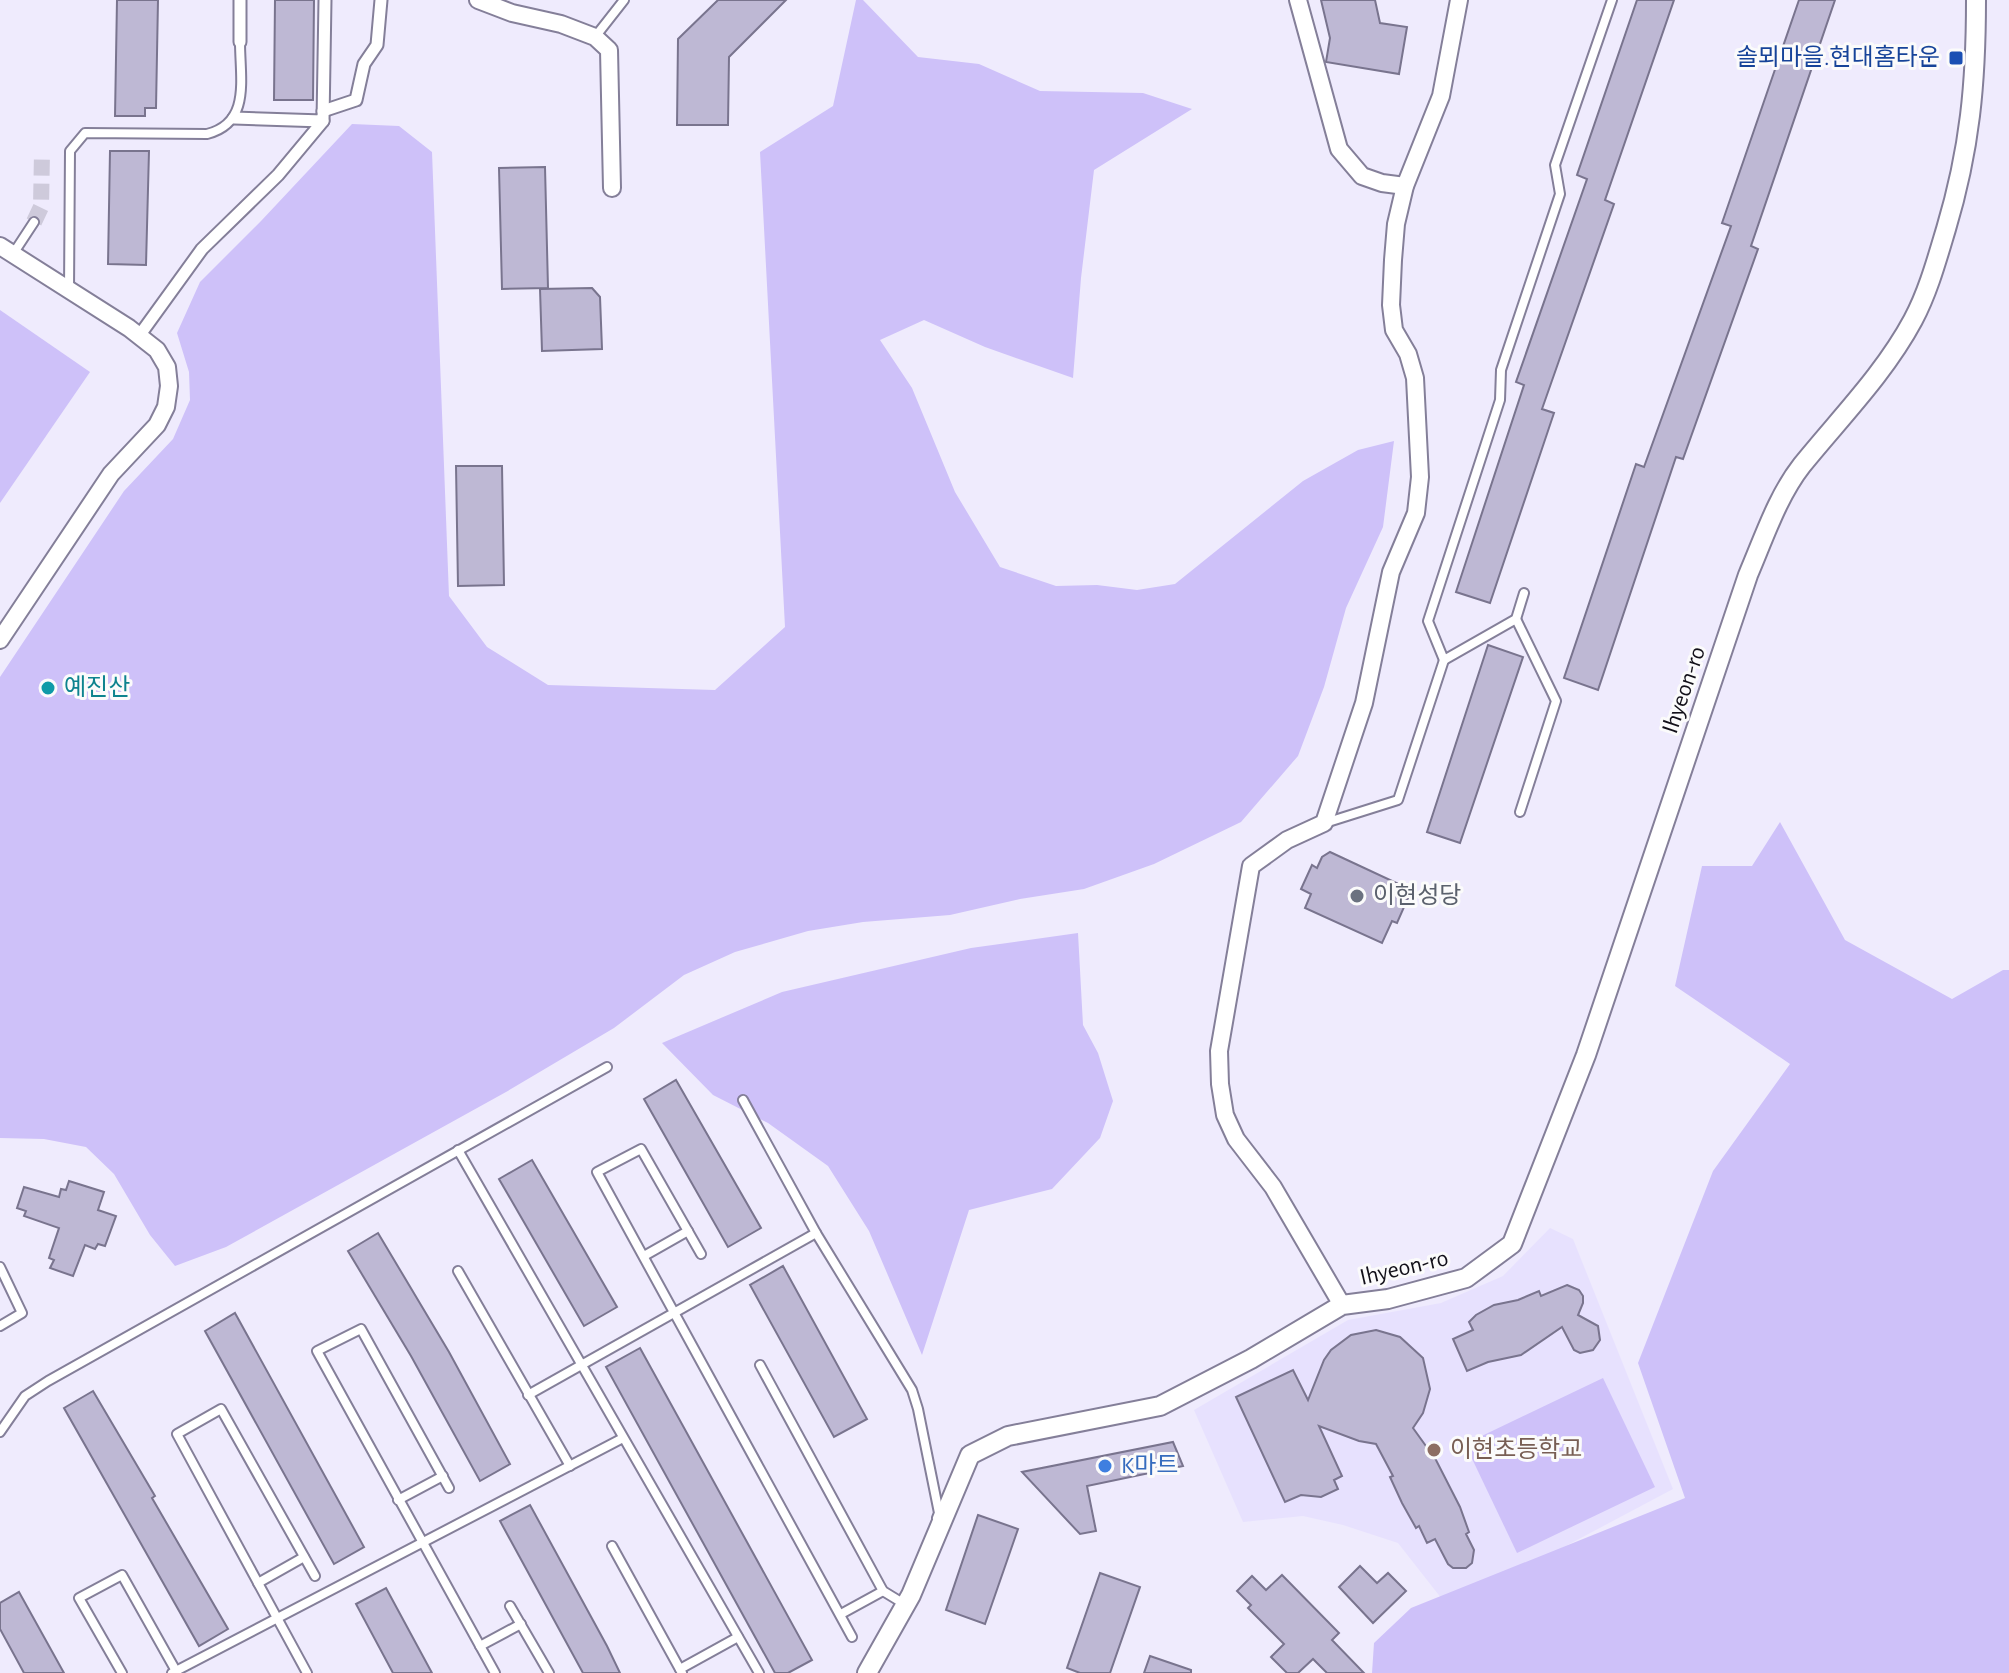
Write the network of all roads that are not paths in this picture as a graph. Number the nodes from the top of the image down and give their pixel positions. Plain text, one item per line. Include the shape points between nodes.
1 (240, 0) edge
2 (325, 0) edge
3 (381, 0) edge
4 (478, 0) edge
5 (624, 0) edge
6 (1298, 0) edge
7 (1459, 0) edge
8 (1612, 0) edge
9 (1976, 0) edge
10 (595, 37) junction
11 (240, 42) joint
12 (323, 116) junction
13 (234, 118) junction
14 (1405, 186) junction
15 (612, 188) dead end
16 (34, 222) tunnel mouth
17 (6, 250) edge
18 (69, 290) junction
19 (134, 332) junction
20 (1524, 593) dead end
21 (1516, 619) junction
22 (0, 640) edge
23 (1444, 660) junction
24 (1520, 812) dead end
25 (1324, 823) junction
26 (607, 1067) dead end
27 (743, 1100) dead end
28 (458, 1150) junction
29 (688, 1231) junction
30 (816, 1233) junction
31 (701, 1254) dead end
32 (644, 1256) junction
33 (0, 1267) edge
34 (458, 1271) dead end
35 (1342, 1305) junction
36 (674, 1312) junction
37 (0, 1326) edge
38 (580, 1365) junction
39 (760, 1365) dead end
40 (528, 1395) junction
41 (0, 1432) edge
42 (623, 1438) junction
43 (570, 1466) junction
44 (443, 1476) junction
45 (449, 1488) dead end
46 (398, 1500) junction
47 (423, 1543) junction
48 (612, 1546) dead end
49 (304, 1557) junction
50 (315, 1576) dead end
51 (258, 1583) junction
52 (883, 1591) junction
53 (901, 1602) junction
54 (510, 1606) dead end
55 (841, 1614) junction
56 (277, 1618) junction
57 (521, 1624) junction
58 (738, 1637) junction
59 (852, 1637) dead end
60 (480, 1646) junction
61 (681, 1671) edge
62 (174, 1672) edge
63 (122, 1673) edge
64 (307, 1673) edge
65 (495, 1673) edge
66 (549, 1673) edge
67 (759, 1673) edge
68 (864, 1673) edge

1 - 11 street
2 - 12 street
3 - 12 street via 377,45 364,64 356,100
4 - 10 street
5 - 10 lane
6 - 14 street via 1339,149 1362,176
7 - 14 street via 1441,96
8 - 23 lane via 1555,165 1560,194 1501,370 1500,400 1428,621
9 - 35 street, Ihyeon-ro via 1971,121 1938,257 1900,342 1801,467 1772,519 1748,575 1586,1055 1512,1244 1466,1278
10 - 15 street via 609,50
11 - 13 lane via 240,97
12 - 13 street
12 - 19 street via 278,175 202,249
13 - 18 lane via 207,134 85,133 70,151
14 - 25 street via 1396,224 1391,305 1394,330 1415,378 1420,477 1416,513 1391,572 1364,703
16 - 17 lane
17 - 18 street
18 - 19 street
19 - 22 street via 157,350 167,367 166,407 157,425 111,474
20 - 21 lane
21 - 23 lane
21 - 24 lane via 1556,701
23 - 25 lane via 1398,800
25 - 35 street, Ihyeon-ro via 1287,840 1251,866 1219,1051 1220,1084 1236,1139 1273,1187
26 - 28 lane
27 - 30 lane
28 - 38 lane
28 - 41 lane via 25,1396
29 - 31 lane
29 - 32 lane
29 - 32 lane via 641,1149 597,1172
30 - 36 lane
30 - 53 lane via 912,1390 918,1409 939,1513
32 - 36 lane
33 - 37 lane via 22,1313
34 - 40 lane
35 - 68 street, Ihyeon-ro via 1160,1406 1008,1436 970,1455 911,1595
36 - 38 lane
36 - 55 lane
38 - 40 lane
38 - 42 lane
39 - 52 lane
40 - 43 lane
42 - 43 lane
42 - 58 lane
43 - 47 lane
44 - 45 lane
44 - 46 lane
44 - 46 lane via 361,1329 317,1351
46 - 47 lane
47 - 56 lane
47 - 60 lane
48 - 61 lane
49 - 50 lane
49 - 51 lane
49 - 51 lane via 221,1409 177,1434
51 - 56 lane
52 - 53 lane
52 - 55 lane
53 - 68 lane
54 - 57 lane
55 - 59 lane
56 - 62 lane
56 - 64 lane
57 - 60 lane
57 - 66 lane
58 - 61 lane
58 - 67 lane
60 - 65 lane
62 - 63 lane via 122,1575 79,1598

